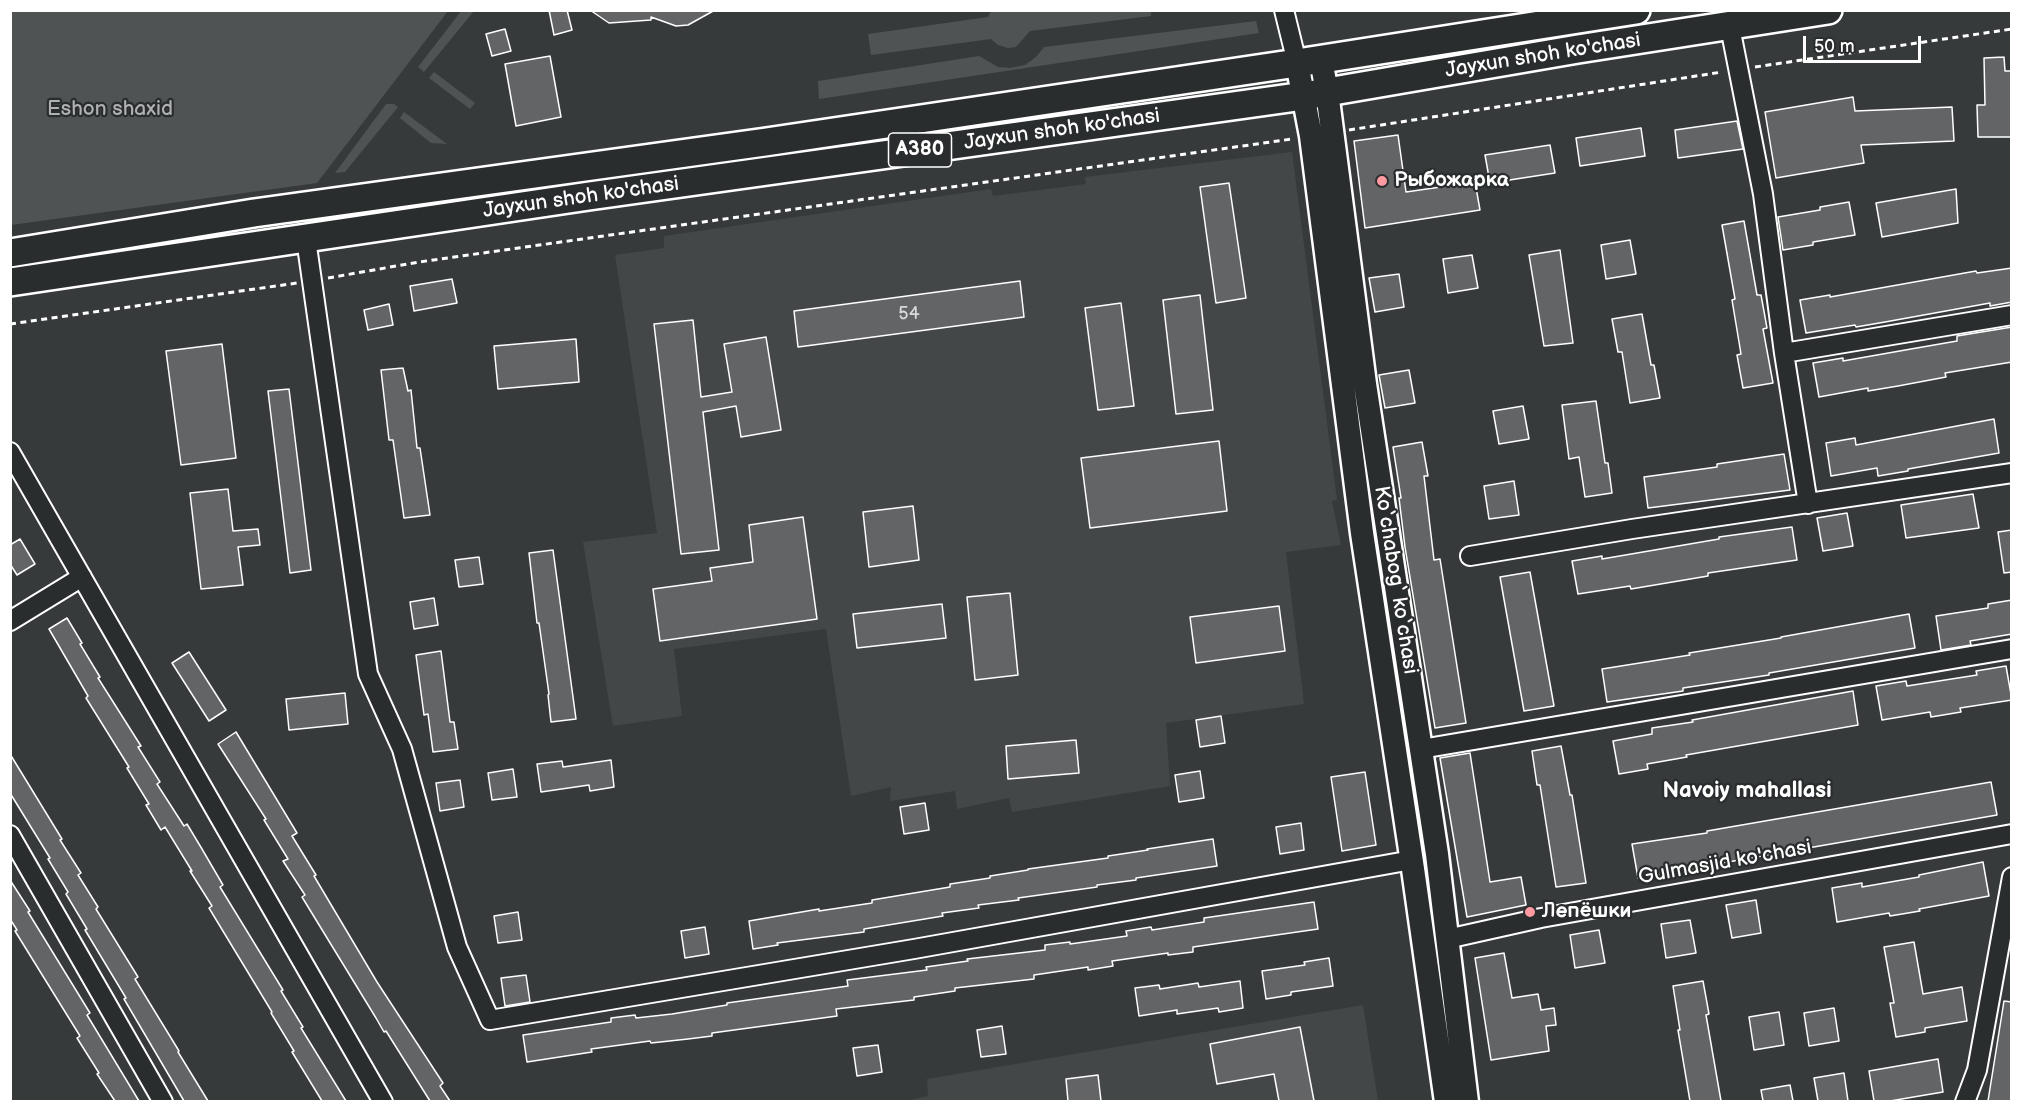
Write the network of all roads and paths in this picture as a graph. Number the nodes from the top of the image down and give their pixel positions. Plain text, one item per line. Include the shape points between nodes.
1 (1284, 10) edge
2 (1636, 10) edge
3 (1828, 10) edge
4 (1730, 27) junction
5 (2012, 29) edge
6 (1309, 62) junction
7 (1738, 69) junction
8 (1315, 94) junction
9 (1015, 105) junction
10 (1322, 135) junction
11 (1020, 136) junction
12 (554, 171) junction
13 (556, 201) junction
14 (327, 203) junction
15 (333, 235) junction
16 (306, 239) junction
17 (10, 253) edge
18 (311, 281) junction
19 (10, 282) edge
20 (2012, 315) edge
21 (10, 324) edge
22 (1784, 353) junction
23 (10, 452) edge
24 (2012, 473) edge
25 (1808, 504) junction
26 (1388, 531) junction
27 (1362, 533) junction
28 (1470, 556) dead end
29 (82, 577) junction
30 (10, 621) edge
31 (2012, 649) edge
32 (1421, 749) junction
33 (2012, 834) edge
34 (10, 835) edge
35 (1412, 865) junction
36 (1438, 865) junction
37 (2012, 877) edge
38 (1447, 939) junction
39 (162, 1101) edge
40 (383, 1101) edge
41 (1446, 1101) edge
42 (1467, 1101) edge
43 (1965, 1101) edge

1 - 6 street
2 - 6 highway, Jayxun shoh ko'chasi / A380
3 - 4 highway, Jayxun shoh ko'chasi / A380
4 - 7 street
4 - 8 highway, Jayxun shoh ko'chasi / A380
5 - 7 path
6 - 8 main road, Ko‘chabog‘ ko‘chasi
6 - 9 highway, Jayxun shoh ko'chasi / A380
7 - 10 path
7 - 22 street via 1763,194
8 - 10 main road, Ko‘chabog‘ ko‘chasi
8 - 11 highway, Jayxun shoh ko'chasi / A380
9 - 11 highway
9 - 12 highway, Jayxun shoh ko'chasi / A380
10 - 18 path via 419,262
10 - 26 main road, Ko‘chabog‘ ko‘chasi
10 - 27 main road, Ko‘chabog‘ ko‘chasi
11 - 13 highway, Jayxun shoh ko'chasi / A380
12 - 13 highway
12 - 14 highway, Jayxun shoh ko'chasi / A380
13 - 15 highway, Jayxun shoh ko'chasi / A380
14 - 15 highway
14 - 17 highway, Jayxun shoh ko'chasi / A380
15 - 16 highway, Jayxun shoh ko'chasi / A380
16 - 18 street
16 - 19 highway, Jayxun shoh ko'chasi / A380
18 - 21 path
18 - 35 street via 368,674 402,749 457,946 490,1020
20 - 22 street
22 - 25 street
23 - 29 street
24 - 25 street
25 - 28 street
26 - 27 street
26 - 32 main road, Ko‘chabog‘ ko‘chasi
27 - 35 main road, Ko‘chabog‘ ko‘chasi
29 - 30 street
29 - 40 street
31 - 32 street
32 - 36 main road, Ko‘chabog‘ ko‘chasi
33 - 38 street, Gulmasjid ko'chasi via 1541,918
34 - 39 street
35 - 36 street
35 - 41 main road, Ko‘chabog‘ ko‘chasi
36 - 38 main road, Ko‘chabog‘ ko‘chasi
37 - 43 street via 1977,1070
38 - 42 main road, Ko‘chabog‘ ko‘chasi

